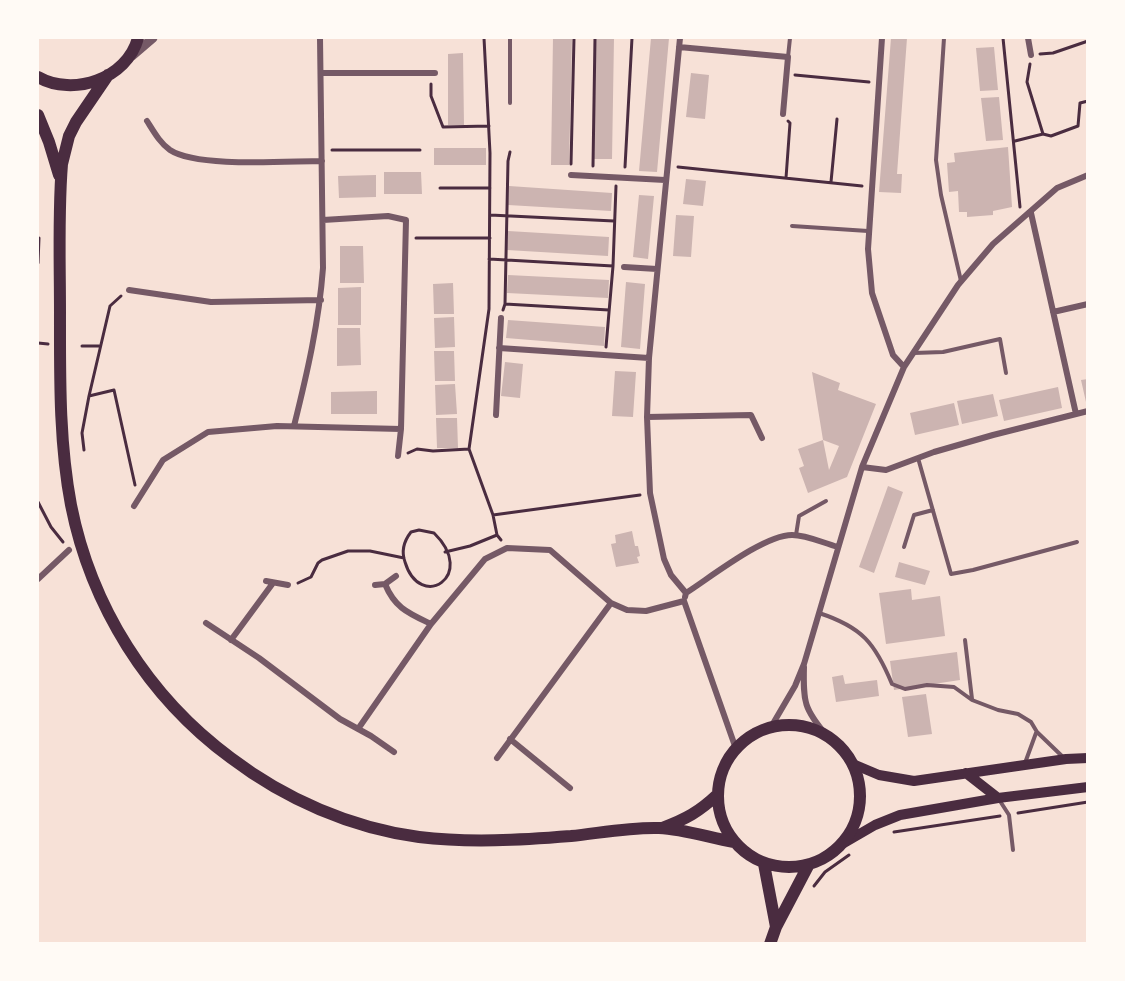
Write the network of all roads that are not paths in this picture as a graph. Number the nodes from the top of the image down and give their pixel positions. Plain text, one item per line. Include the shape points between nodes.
1 (138, 38) edge
2 (153, 38) edge
3 (320, 38) edge
4 (510, 38) edge
5 (680, 38) edge
6 (790, 38) edge
7 (882, 38) edge
8 (944, 38) edge
9 (1028, 38) edge
10 (679, 47) junction
11 (1031, 55) road end
12 (789, 57) junction
13 (123, 63) junction
14 (321, 73) junction
15 (432, 73) road end
16 (108, 75) junction
17 (38, 77) edge
18 (510, 103) dead end
19 (783, 114) road end
20 (38, 115) edge
21 (147, 121) dead end
22 (322, 161) junction
23 (571, 175) road end
24 (1088, 175) edge
25 (665, 180) junction
26 (61, 182) junction
27 (1031, 213) junction
28 (323, 220) junction
29 (792, 226) dead end
30 (868, 231) junction
31 (624, 267) road end
32 (657, 269) junction
33 (961, 282) junction
34 (129, 290) road end
35 (321, 300) junction
36 (1088, 304) edge
37 (1053, 312) junction
38 (501, 318) road end
39 (499, 348) junction
40 (914, 353) junction
41 (649, 358) junction
42 (904, 368) junction
43 (1006, 373) dead end
44 (1088, 411) edge
45 (1076, 414) junction
46 (496, 415) dead end
47 (647, 417) junction
48 (294, 426) junction
49 (401, 429) junction
50 (762, 438) dead end
51 (398, 456) road end
52 (918, 458) junction
53 (862, 467) junction
54 (826, 501) dead end
55 (134, 506) dead end
56 (933, 510) junction
57 (796, 535) junction
58 (1077, 542) dead end
59 (837, 547) junction
60 (904, 547) dead end
61 (69, 550) road end
62 (396, 576) dead end
63 (38, 579) edge
64 (385, 584) junction
65 (288, 585) road end
66 (375, 585) dead end
67 (685, 597) junction
68 (610, 603) junction
69 (818, 613) junction
70 (206, 623) dead end
71 (431, 624) junction
72 (231, 640) junction
73 (965, 640) dead end
74 (804, 664) junction
75 (972, 700) junction
76 (771, 727) junction
77 (358, 729) junction
78 (1036, 732) junction
79 (827, 736) junction
80 (510, 739) junction
81 (736, 749) junction
82 (394, 752) dead end
83 (497, 758) dead end
84 (1088, 758) edge
85 (1066, 759) junction
86 (853, 764) junction
87 (1024, 765) junction
88 (966, 773) junction
89 (1088, 787) edge
90 (570, 788) dead end
91 (718, 794) junction
92 (998, 798) junction
93 (661, 828) junction
94 (734, 842) junction
95 (847, 848) junction
96 (1013, 850) dead end
97 (764, 864) junction
98 (808, 866) junction
99 (776, 927) junction
100 (770, 944) edge

1 - 13 main road
2 - 13 street
3 - 14 street
4 - 18 lane
5 - 10 street
6 - 12 lane
7 - 30 street
8 - 33 lane via 936,160
9 - 11 street
10 - 12 street
10 - 25 street
12 - 19 street
13 - 16 main road
14 - 15 street
14 - 22 street
16 - 17 main road via 88,84 66,86
16 - 26 main road via 76,122 65,151
20 - 26 main road
21 - 22 street via 171,151 203,161
22 - 28 street
23 - 25 street
24 - 27 street via 1057,188
25 - 32 street
26 - 93 main road via 62,418 71,504 96,587 125,645 165,699 191,726 251,774 316,808 376,828 417,837 459,840 544,838
27 - 33 street via 993,244
27 - 37 street
28 - 35 street
28 - 49 street via 388,216 406,220
29 - 30 lane
30 - 42 street via 872,293 892,354
31 - 32 street
32 - 41 street
33 - 40 street
34 - 35 street via 211,302
35 - 48 street
36 - 37 street
37 - 45 street
38 - 39 street
39 - 41 street
39 - 46 street
40 - 42 street
40 - 43 lane via 943,352 1000,339
41 - 47 street
42 - 53 street
44 - 45 street
45 - 52 street
47 - 50 street via 751,415
47 - 67 street via 650,493 664,559
48 - 49 street
48 - 55 street via 207,432 162,460
49 - 51 street
52 - 53 street via 886,470
52 - 56 lane
53 - 59 street
54 - 57 lane via 799,516
56 - 58 lane via 951,574
56 - 60 lane via 914,515
57 - 59 street
57 - 67 street via 760,545
59 - 69 street
61 - 63 street
62 - 64 street
64 - 66 street
64 - 71 street via 402,609
65 - 72 street via 269,582
67 - 68 street via 656,609 636,611
67 - 81 street
68 - 71 street via 550,550 507,548 485,559
68 - 80 street
69 - 74 street
69 - 75 lane via 865,635 892,684 905,688 954,687
70 - 72 street
71 - 77 street
72 - 77 street
73 - 75 lane
74 - 76 street
74 - 79 street via 806,703 811,717
75 - 78 lane via 1018,714 1031,722
76 - 79 main road via 809,728
76 - 81 main road via 752,735
77 - 82 street
78 - 85 lane
78 - 87 lane
79 - 86 main road
80 - 83 street
80 - 90 street
81 - 91 main road via 726,762
84 - 85 main road
85 - 87 main road
86 - 88 main road via 879,775 914,781
86 - 95 main road via 860,784 860,805
87 - 88 main road
88 - 92 main road
89 - 92 main road
91 - 93 main road via 686,819
91 - 94 main road via 719,812
92 - 95 main road via 900,815 875,825
92 - 96 lane via 1008,815
93 - 94 main road
94 - 97 main road
95 - 98 main road
97 - 98 main road
97 - 99 main road
98 - 99 main road
99 - 100 main road

